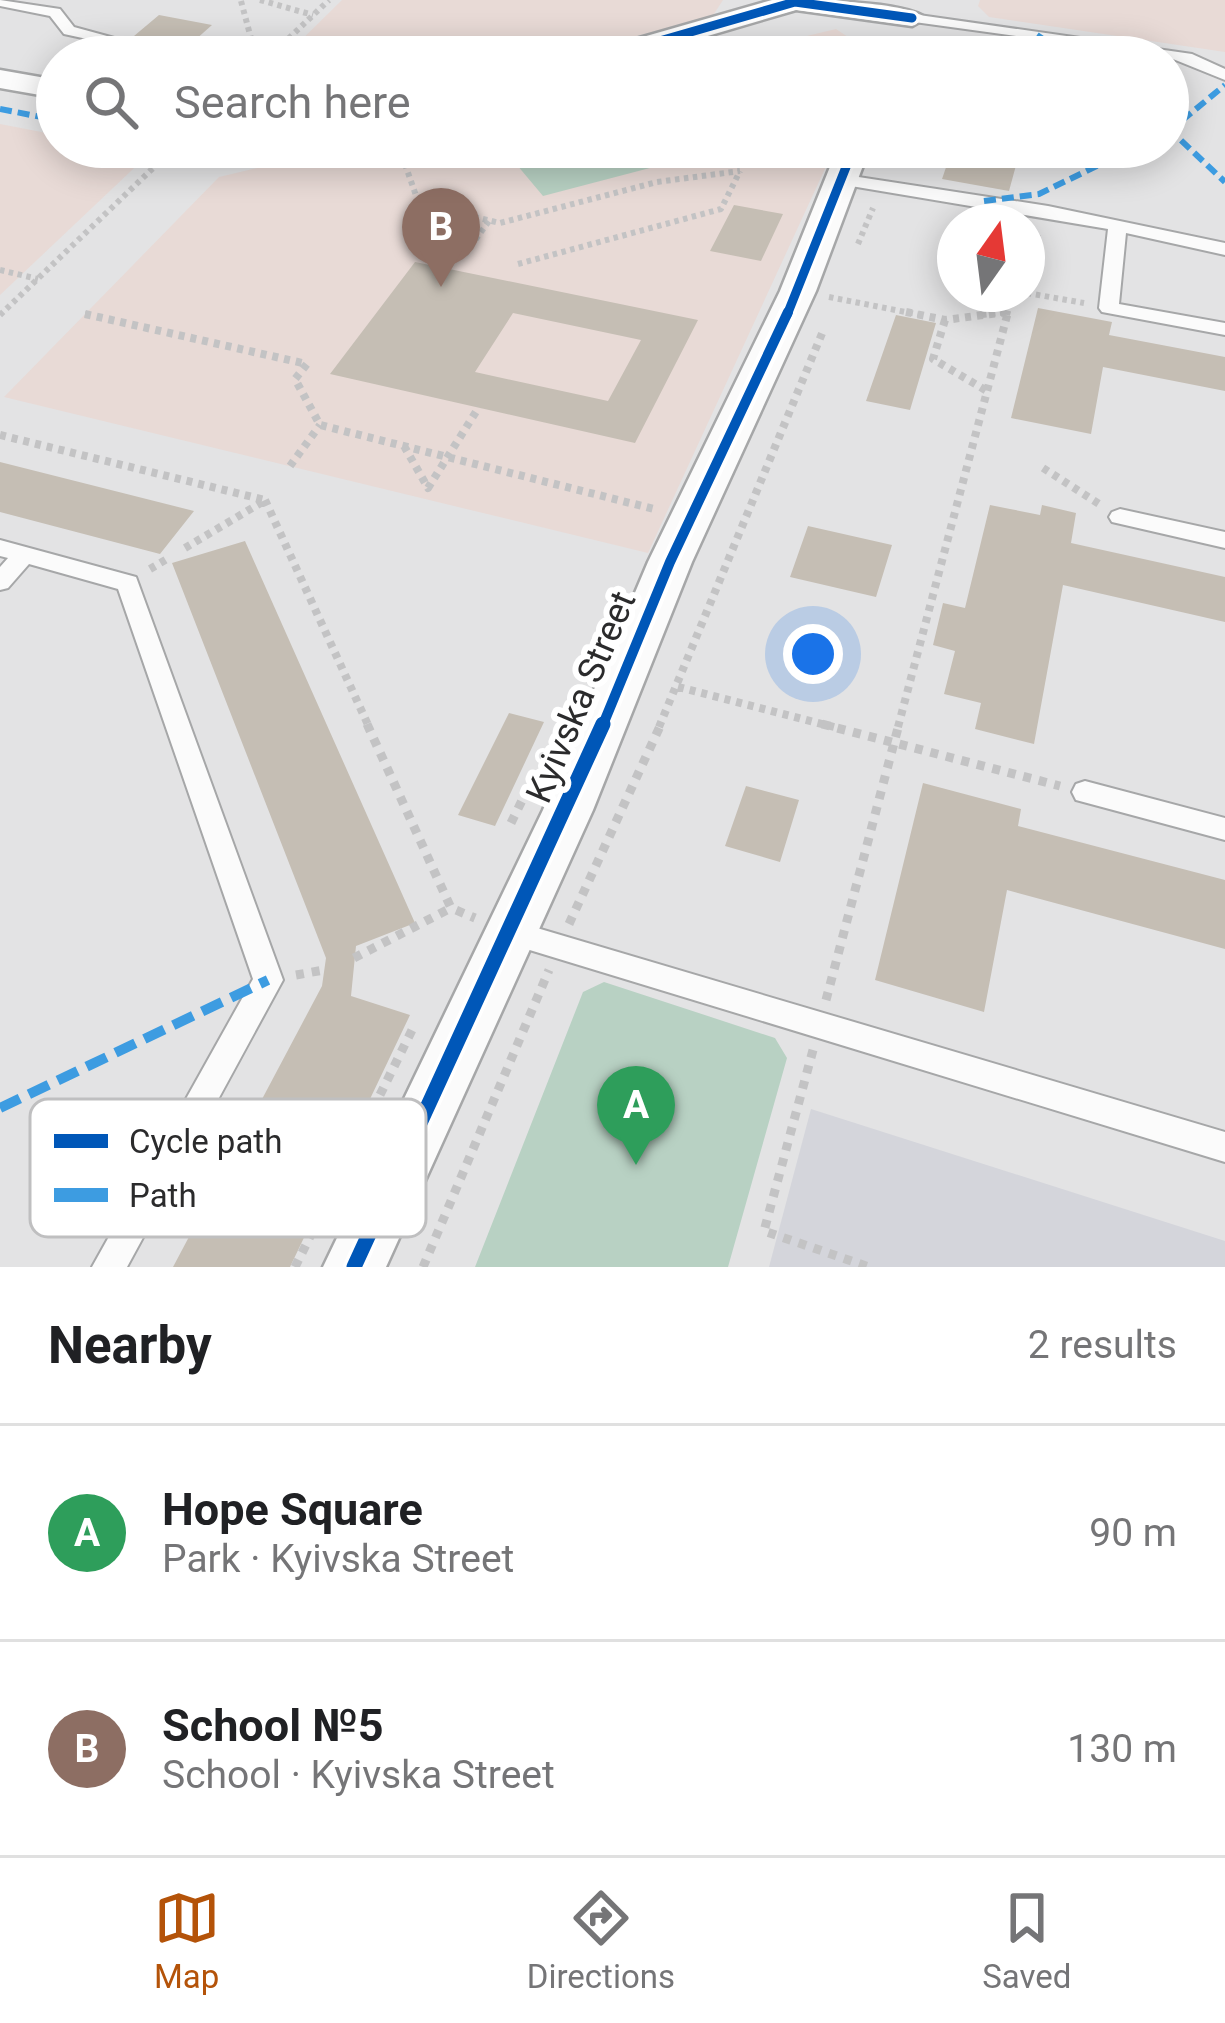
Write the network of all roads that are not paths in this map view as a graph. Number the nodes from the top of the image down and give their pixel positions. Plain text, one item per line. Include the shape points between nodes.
1 (0, 2) edge
2 (912, 19) edge
3 (94, 36) edge
4 (677, 36) edge
5 (1031, 36) edge
6 (1189, 59) edge
7 (1225, 75) edge
8 (0, 79) edge
9 (36, 85) edge
10 (859, 169) edge
11 (1118, 224) junction
12 (1225, 249) edge
13 (1225, 329) edge
14 (1120, 517) road end
15 (1225, 540) edge
16 (12, 552) edge
17 (0, 582) edge
18 (1085, 792) road end
19 (1225, 829) edge
20 (510, 932) junction
21 (202, 1099) edge
22 (426, 1112) edge
23 (1225, 1147) edge
24 (126, 1237) edge
25 (368, 1237) edge
26 (109, 1267) edge
27 (354, 1267) edge

1 - 3 lane via 55,11 68,31
2 - 4 street via 795,2
2 - 5 lane
6 - 7 lane
8 - 9 street
10 - 11 lane
10 - 20 street, Kyivska Street via 817,295 691,519
11 - 12 lane
11 - 13 lane via 1109,308
14 - 15 lane
16 - 17 lane
16 - 21 lane via 128,583 268,980
18 - 19 lane
20 - 22 street, Kyivska Street
20 - 23 lane
24 - 26 lane
25 - 27 street, Kyivska Street

